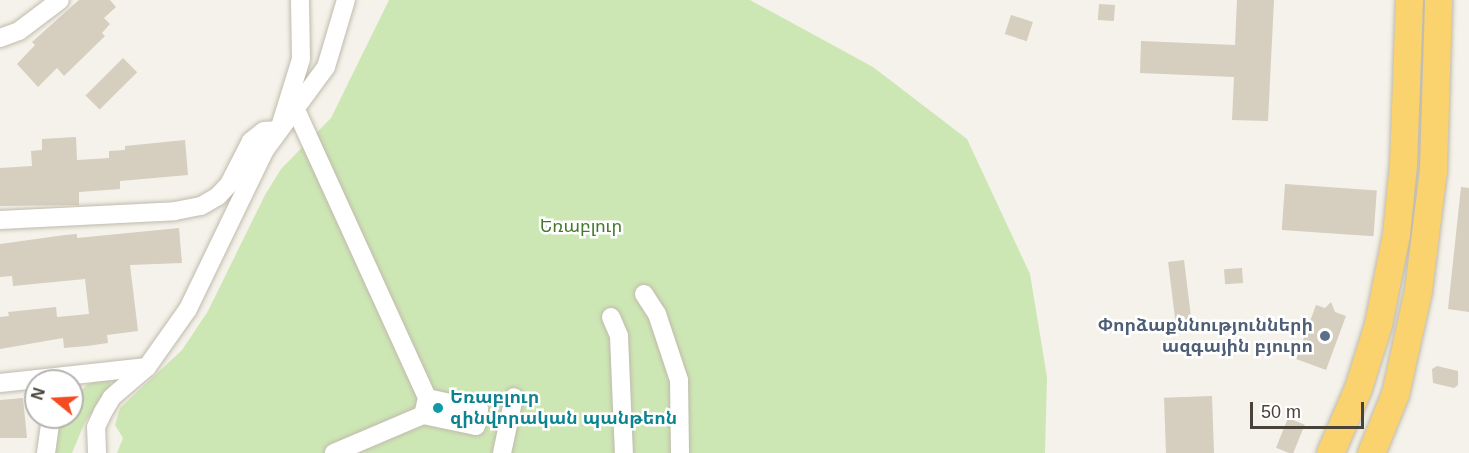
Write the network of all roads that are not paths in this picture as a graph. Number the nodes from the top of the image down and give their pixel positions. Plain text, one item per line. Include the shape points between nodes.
1 (60, 0) edge
2 (300, 0) edge
3 (346, 0) edge
4 (1409, 0) edge
5 (1438, 0) edge
6 (0, 38) edge
7 (296, 110) junction
8 (279, 130) junction
9 (0, 220) edge
10 (644, 294) dead end
11 (611, 316) dead end
12 (1378, 324) junction
13 (1411, 332) junction
14 (147, 367) junction
15 (84, 375) edge
16 (24, 380) edge
17 (0, 382) edge
18 (513, 397) dead end
19 (425, 406) junction
20 (507, 423) junction
21 (49, 429) edge
22 (46, 453) edge
23 (97, 453) edge
24 (334, 453) edge
25 (502, 453) edge
26 (624, 453) edge
27 (680, 453) edge
28 (1330, 453) edge
29 (1371, 453) edge

1 - 6 street via 19,31
2 - 8 street via 301,59
3 - 7 street via 326,67
4 - 12 highway via 1403,171 1396,234
5 - 13 highway via 1429,212
7 - 8 street
7 - 19 street
8 - 9 street via 264,131 251,141 229,184 201,206 175,212
8 - 14 street via 265,150 188,309
10 - 27 street via 657,314 679,380
11 - 26 street via 619,336
12 - 13 highway
12 - 28 highway via 1358,388
13 - 29 highway via 1395,394
14 - 15 street
14 - 23 street via 107,404 96,427 100,445
16 - 17 street
18 - 20 street
19 - 20 street via 479,408 477,417
19 - 24 street
20 - 25 street
21 - 22 street

